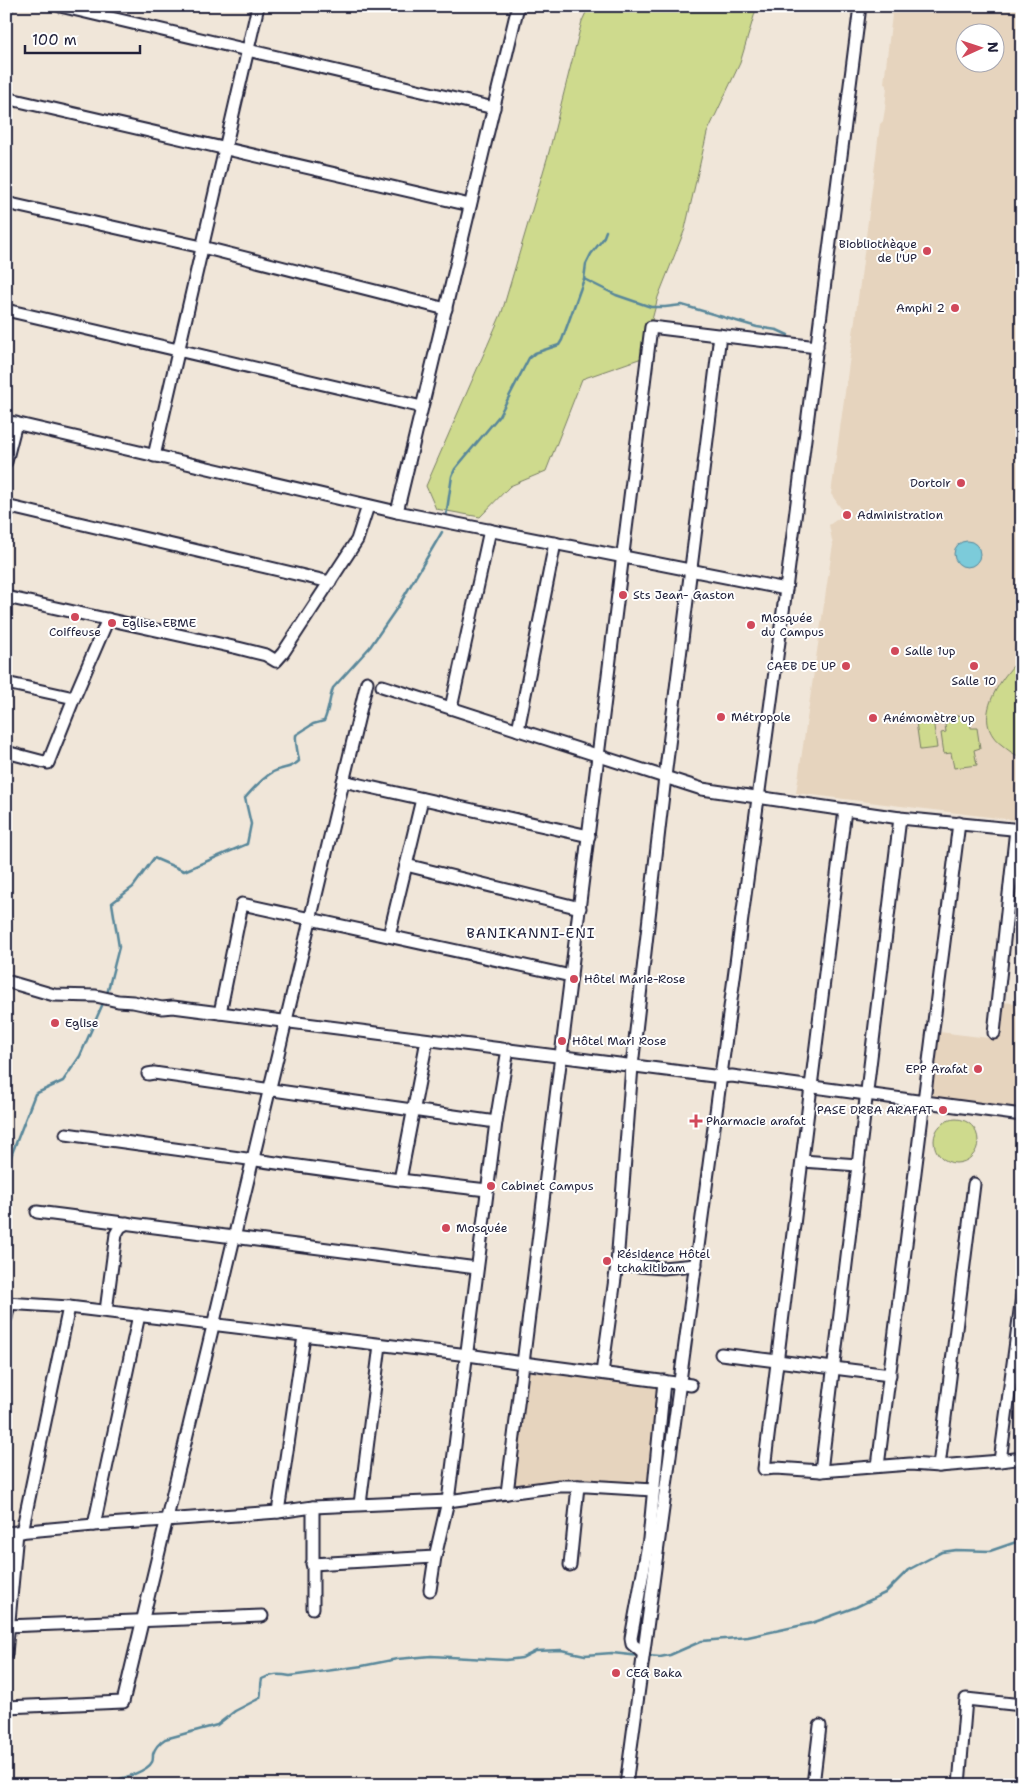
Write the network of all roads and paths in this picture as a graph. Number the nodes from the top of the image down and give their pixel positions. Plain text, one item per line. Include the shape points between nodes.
1 (7, 6) edge
2 (60, 6) edge
3 (258, 6) edge
4 (518, 6) edge
5 (860, 6) edge
6 (6, 10) edge
7 (248, 50) junction
8 (6, 98) edge
9 (494, 108) junction
10 (225, 148) junction
11 (6, 203) edge
12 (470, 205) junction
13 (202, 247) junction
14 (446, 309) junction
15 (6, 310) edge
16 (720, 335) junction
17 (817, 347) junction
18 (178, 350) junction
19 (422, 408) junction
20 (11, 422) edge
21 (154, 456) junction
22 (6, 462) edge
23 (6, 506) edge
24 (368, 506) junction
25 (398, 512) junction
26 (490, 530) junction
27 (554, 543) junction
28 (623, 557) junction
29 (690, 570) junction
30 (330, 582) junction
31 (786, 589) junction
32 (6, 597) edge
33 (108, 619) junction
34 (367, 682) dead end
35 (6, 683) edge
36 (382, 686) dead end
37 (74, 698) junction
38 (451, 708) junction
39 (518, 730) junction
40 (6, 752) edge
41 (599, 756) junction
42 (665, 777) junction
43 (344, 781) junction
44 (422, 798) junction
45 (758, 798) junction
46 (845, 810) junction
47 (900, 818) junction
48 (959, 823) junction
49 (1019, 829) edge
50 (589, 836) junction
51 (406, 865) junction
52 (580, 908) junction
53 (310, 918) junction
54 (389, 936) junction
55 (572, 976) junction
56 (6, 981) edge
57 (220, 1013) junction
58 (286, 1022) junction
59 (994, 1033) dead end
60 (427, 1040) junction
61 (508, 1049) junction
62 (561, 1057) junction
63 (632, 1066) junction
64 (148, 1074) dead end
65 (721, 1077) junction
66 (811, 1087) junction
67 (270, 1089) junction
68 (867, 1094) junction
69 (924, 1102) junction
70 (414, 1110) junction
71 (1022, 1115) edge
72 (496, 1122) junction
73 (66, 1134) dead end
74 (253, 1160) junction
75 (802, 1161) junction
76 (858, 1166) junction
77 (400, 1180) junction
78 (974, 1184) dead end
79 (487, 1190) junction
80 (37, 1212) dead end
81 (127, 1223) junction
82 (234, 1237) junction
83 (617, 1264) junction
84 (696, 1265) junction
85 (477, 1268) junction
86 (1022, 1296) edge
87 (8, 1303) edge
88 (69, 1307) junction
89 (106, 1311) junction
90 (139, 1316) junction
91 (6, 1318) edge
92 (213, 1325) junction
93 (304, 1336) junction
94 (380, 1345) junction
95 (468, 1354) junction
96 (721, 1354) dead end
97 (778, 1361) junction
98 (523, 1363) junction
99 (834, 1368) junction
100 (602, 1374) junction
101 (890, 1375) junction
102 (664, 1381) junction
103 (685, 1384) junction
104 (1022, 1458) edge
105 (1000, 1462) junction
106 (878, 1466) junction
107 (939, 1466) junction
108 (821, 1471) junction
109 (578, 1486) junction
110 (653, 1490) junction
111 (507, 1493) junction
112 (448, 1502) junction
113 (360, 1504) junction
114 (313, 1507) junction
115 (278, 1512) junction
116 (167, 1520) junction
117 (94, 1525) junction
118 (15, 1532) edge
119 (435, 1556) junction
120 (312, 1564) junction
121 (570, 1565) dead end
122 (430, 1590) dead end
123 (313, 1608) dead end
124 (262, 1616) dead end
125 (143, 1620) junction
126 (7, 1626) edge
127 (643, 1653) junction
128 (6, 1654) edge
129 (1022, 1705) edge
130 (6, 1707) edge
131 (820, 1726) dead end
132 (626, 1785) edge
133 (812, 1785) edge
134 (958, 1785) edge

1 - 6 street
2 - 7 street
3 - 7 street
4 - 9 street
5 - 17 street
7 - 9 street
7 - 10 street
8 - 10 street
9 - 12 street
10 - 12 street
10 - 13 street
11 - 13 street
12 - 14 street
13 - 14 street
13 - 18 street
14 - 19 street
15 - 18 street
16 - 17 street
16 - 28 street via 651,327
16 - 29 street
17 - 31 street
18 - 19 street
18 - 21 street
19 - 25 street
20 - 21 street
20 - 22 street
21 - 24 street
23 - 30 street
24 - 25 street
24 - 30 street via 357,540
25 - 26 street
26 - 27 street
26 - 38 street
27 - 28 street
27 - 39 street
28 - 29 street
28 - 41 street
29 - 31 street
29 - 42 street
30 - 33 street via 276,662 266,654
31 - 45 street
32 - 33 street
33 - 37 street
34 - 43 street
35 - 37 street
36 - 38 street
37 - 40 street via 48,763
38 - 39 street
39 - 41 street
41 - 42 street
41 - 50 street
42 - 45 street via 702,789
42 - 63 street
43 - 44 street
43 - 53 street
44 - 50 street
44 - 51 street
45 - 46 street
45 - 65 street
46 - 47 street
46 - 66 street
47 - 48 street
47 - 68 street
48 - 49 street
48 - 69 street
49 - 59 street
50 - 52 street
51 - 52 street
51 - 54 street
52 - 55 street
53 - 54 street
53 - 57 street via 242,904
53 - 58 street
54 - 55 street
55 - 62 street
56 - 57 street via 54,995 96,996 118,1002
57 - 58 street
58 - 60 street
58 - 67 street
60 - 61 street
60 - 70 street
61 - 62 street
61 - 72 street
62 - 63 street
62 - 98 street
63 - 65 street
63 - 83 street
64 - 67 street via 154,1072
65 - 66 street
65 - 84 street
66 - 68 street
66 - 75 street
67 - 70 street
67 - 74 street
68 - 69 street
68 - 76 street
69 - 71 street
69 - 101 street
70 - 72 street
70 - 77 street
72 - 79 street
73 - 74 street
74 - 77 street
74 - 82 street
75 - 76 street
75 - 97 street
76 - 99 street
77 - 79 street
78 - 107 street
79 - 85 street
80 - 81 street
81 - 82 street
81 - 89 street via 116,1234
82 - 85 street
82 - 92 street
83 - 84 street via 662,1268
83 - 100 street
84 - 103 street
85 - 95 street
86 - 105 street
87 - 88 street
87 - 91 street
88 - 89 street
88 - 118 street
89 - 90 street
90 - 92 street
90 - 117 street
92 - 93 street
92 - 116 street
93 - 94 street
93 - 115 street
94 - 95 street
94 - 113 street
95 - 98 street
95 - 112 street
96 - 97 street
97 - 99 street
97 - 108 street via 764,1469
98 - 100 street
98 - 111 street
99 - 101 street
99 - 108 street
100 - 102 street
101 - 106 street
102 - 103 street
102 - 110 street
103 - 127 street
104 - 105 street
105 - 107 street
106 - 107 street
106 - 108 street
109 - 110 street
109 - 111 street
109 - 121 street
110 - 127 street via 647,1553 631,1638 632,1644
111 - 112 street
112 - 113 street
112 - 119 street
113 - 114 street
114 - 115 street
114 - 120 street
115 - 116 street
116 - 117 street
116 - 125 street
117 - 118 street
118 - 126 street
119 - 120 street
119 - 122 street
120 - 123 street
124 - 125 street
125 - 126 street
125 - 130 street via 123,1702
126 - 128 street
127 - 132 street
129 - 134 street via 966,1699
131 - 133 street

